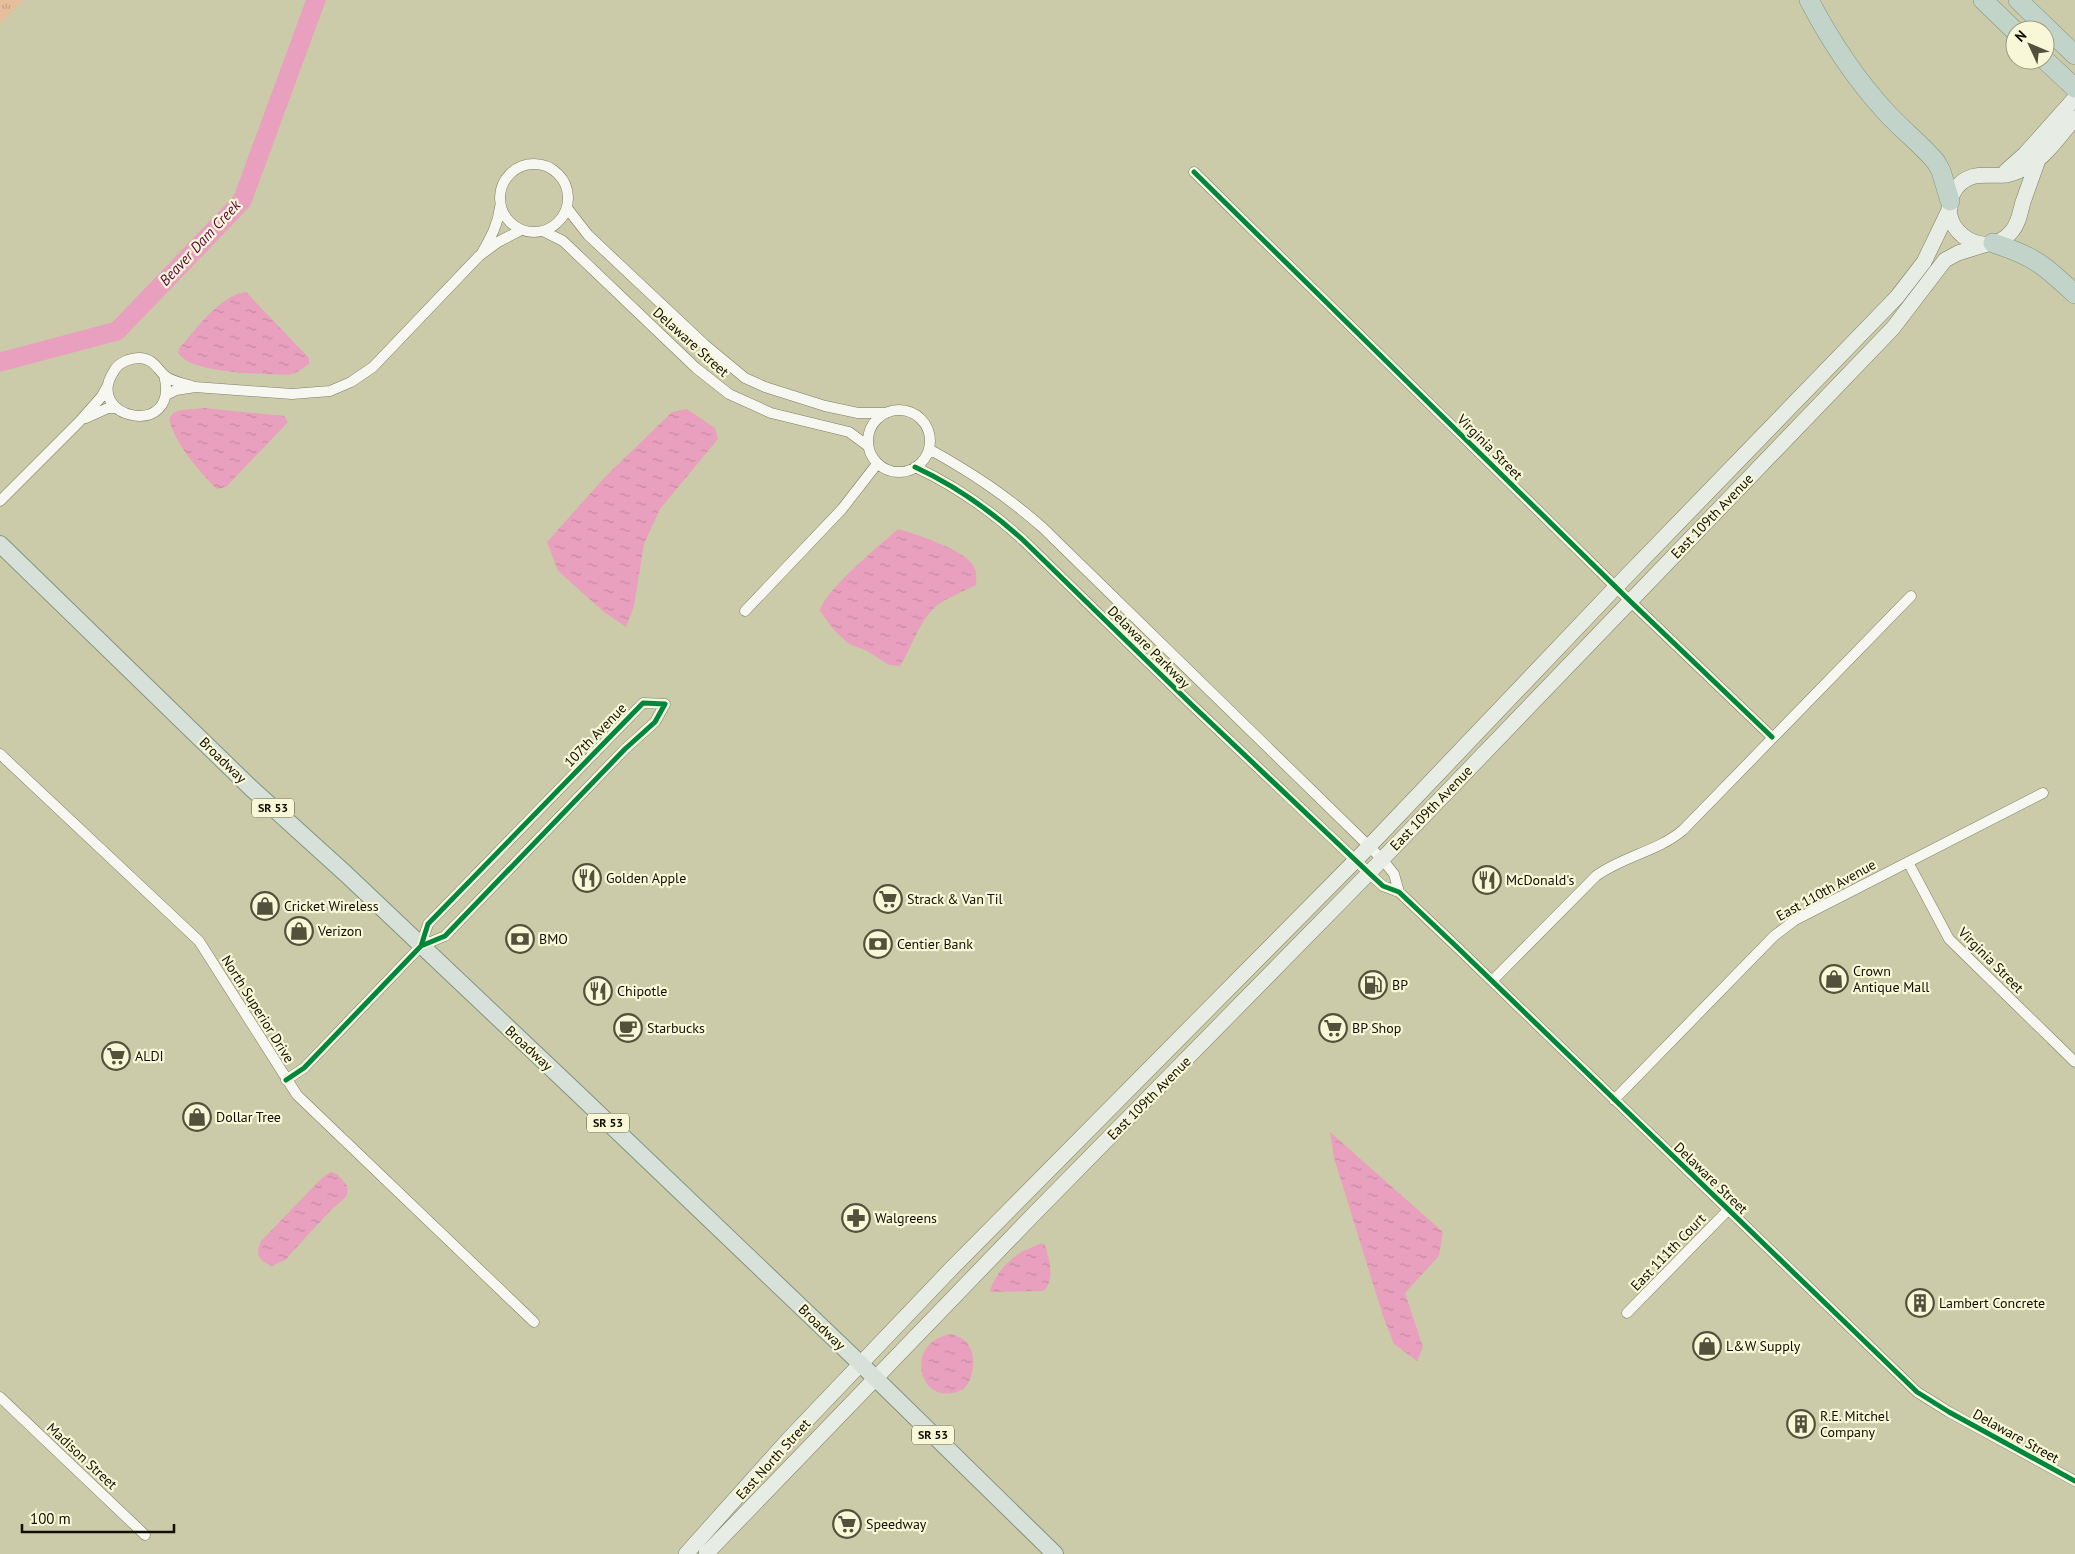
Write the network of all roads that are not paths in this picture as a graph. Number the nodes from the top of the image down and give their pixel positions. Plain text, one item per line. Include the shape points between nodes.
1 (1809, 0) edge
2 (1983, 0) edge
3 (2018, 0) edge
4 (2005, 21) edge
5 (2075, 55) edge
6 (2055, 69) edge
7 (2071, 84) edge
8 (2075, 98) edge
9 (2075, 118) edge
10 (2038, 160) junction
11 (1194, 172) dead end
12 (1993, 174) junction
13 (501, 205) junction
14 (1950, 205) junction
15 (567, 208) junction
16 (521, 230) junction
17 (544, 231) junction
18 (1990, 243) junction
19 (480, 256) junction
20 (2075, 294) edge
21 (164, 375) junction
22 (108, 385) junction
23 (195, 387) junction
24 (166, 395) junction
25 (117, 408) junction
26 (886, 413) junction
27 (80, 421) junction
28 (868, 446) junction
29 (929, 449) junction
30 (878, 464) junction
31 (915, 468) junction
32 (0, 500) edge
33 (0, 544) edge
34 (1616, 587) junction
35 (1911, 596) dead end
36 (1631, 602) junction
37 (745, 610) dead end
38 (1772, 737) junction
39 (0, 754) edge
40 (2043, 793) dead end
41 (1369, 847) junction
42 (1356, 860) junction
43 (1382, 860) junction
44 (1908, 862) junction
45 (1369, 873) junction
46 (1399, 892) junction
47 (422, 946) junction
48 (1492, 981) junction
49 (2075, 1062) edge
50 (286, 1080) junction
51 (1614, 1100) junction
52 (1728, 1210) junction
53 (1627, 1313) dead end
54 (534, 1322) dead end
55 (861, 1365) junction
56 (876, 1379) junction
57 (0, 1397) edge
58 (2075, 1481) edge
59 (145, 1534) dead end
60 (686, 1554) edge
61 (706, 1554) edge
62 (1055, 1554) edge

1 - 14 highway via 1841,56 1863,85 1936,162
2 - 4 highway
3 - 5 highway
6 - 7 highway
8 - 12 main road, East 109th Avenue via 2018,161 2004,172
9 - 10 main road, East 109th Avenue
10 - 12 main road, East 109th Avenue via 2012,174
10 - 18 main road, East 109th Avenue via 2015,226 2004,238
11 - 34 street, Virginia Street
12 - 14 main road, East 109th Avenue via 1967,179 1956,189
13 - 15 street via 500,194 510,175 519,168 540,165 555,172 565,185
13 - 16 street via 508,219
13 - 19 street via 492,236
14 - 18 main road via 1951,219 1959,232 1969,240
14 - 34 main road, East 109th Avenue via 1928,255 1904,288
15 - 17 street via 554,226
15 - 26 street, Delaware Street via 588,236 745,378 825,406 858,413
16 - 17 street
16 - 19 street
17 - 28 street, Delaware Street via 563,241 696,368 729,394 771,414 849,432
18 - 20 highway via 2019,251 2036,260
18 - 36 main road, East 109th Avenue via 1958,253 1943,263 1893,328
19 - 23 street via 373,368 351,382 330,391 292,394
21 - 22 street via 151,361 132,358 116,368
21 - 23 street
21 - 24 street
22 - 25 street via 109,395
22 - 27 street
23 - 24 street
24 - 25 street via 155,411 146,415 128,415
25 - 27 street via 96,412
26 - 28 street via 871,427
26 - 29 street via 905,411 922,420 930,439
27 - 32 street
28 - 30 street
29 - 31 street
29 - 41 street, Delaware Parkway via 976,475 1042,527
30 - 31 street via 896,472
30 - 37 street via 842,510
31 - 42 street, Delaware Parkway via 966,493 999,518
33 - 47 main road, Broadway / SR 53 via 251,788
34 - 36 street, Virginia Street
34 - 41 main road, East 109th Avenue
35 - 38 street
36 - 38 street, Virginia Street
36 - 43 main road, East 109th Avenue
38 - 48 street via 1683,830 1666,842 1596,876
39 - 50 street, North Superior Drive via 199,941
40 - 44 street, East 110th Avenue
41 - 42 main road, East 109th Avenue
41 - 43 street, Delaware Street
42 - 45 street, Delaware Street
42 - 55 main road, East 109th Avenue via 1024,1194
43 - 45 main road, East 109th Avenue
43 - 46 street, Delaware Street via 1394,874
44 - 49 street, Virginia Street via 1949,939
44 - 51 street, East 110th Avenue via 1795,920 1774,936
45 - 46 street, Delaware Street via 1383,886
45 - 56 main road, East 109th Avenue
46 - 48 street, Delaware Street
47 - 47 street, 107th Avenue via 445,936 625,749 655,722 665,704 644,703 630,716 428,924
47 - 50 street, 107th Avenue via 304,1068
47 - 55 main road, Broadway / SR 53
48 - 51 street, Delaware Street
50 - 54 street, North Superior Drive via 302,1100
51 - 52 street, Delaware Street
52 - 53 street, East 111th Court
52 - 58 street, Delaware Street via 1917,1392
55 - 56 main road, Broadway / SR 53
55 - 60 main road, East North Street via 788,1440
56 - 61 main road, East North Street
56 - 62 main road, Broadway / SR 53
57 - 59 street, Madison Street

